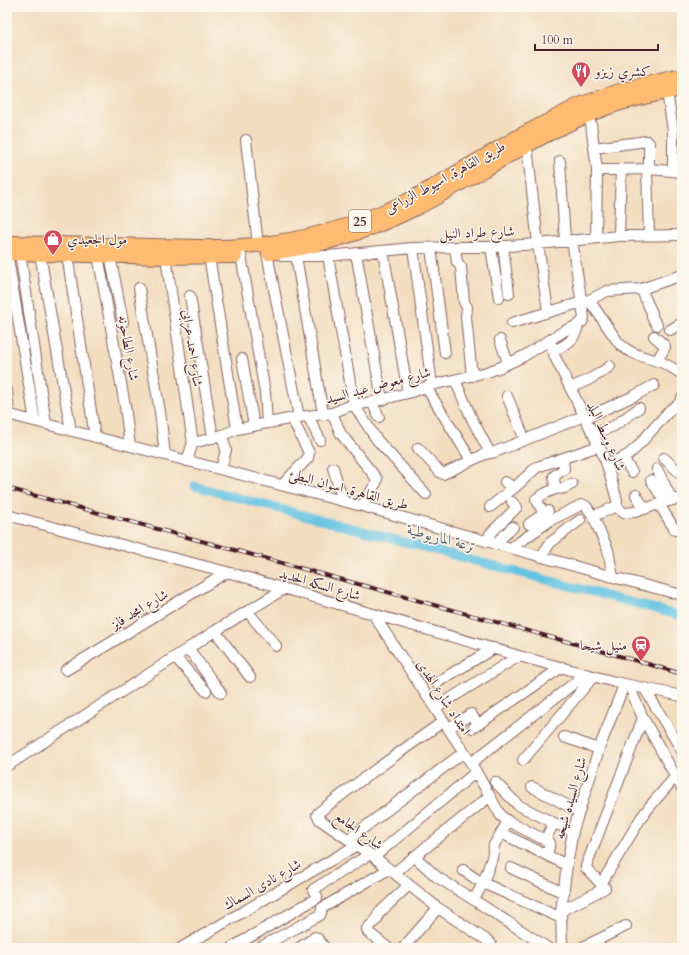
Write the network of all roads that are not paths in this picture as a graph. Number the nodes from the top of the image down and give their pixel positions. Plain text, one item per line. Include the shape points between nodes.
1 (682, 76) edge
2 (682, 89) edge
3 (667, 92) junction
4 (583, 111) junction
5 (246, 140) dead end
6 (527, 146) junction
7 (594, 148) junction
8 (560, 161) dead end
9 (621, 169) junction
10 (648, 169) junction
11 (597, 170) junction
12 (678, 171) edge
13 (648, 235) junction
14 (682, 235) edge
15 (619, 236) junction
16 (596, 238) junction
17 (568, 241) junction
18 (7, 243) edge
19 (538, 244) junction
20 (503, 246) junction
21 (455, 247) junction
22 (491, 247) junction
23 (413, 248) junction
24 (431, 248) junction
25 (266, 250) junction
26 (383, 251) junction
27 (11, 253) edge
28 (356, 253) junction
29 (40, 254) junction
30 (67, 254) junction
31 (104, 255) junction
32 (208, 256) junction
33 (241, 256) junction
34 (296, 256) junction
35 (328, 256) junction
36 (166, 257) junction
37 (682, 275) edge
38 (139, 288) dead end
39 (641, 289) junction
40 (190, 296) dead end
41 (585, 300) junction
42 (548, 311) junction
43 (124, 322) dead end
44 (512, 323) dead end
45 (682, 323) edge
46 (578, 325) junction
47 (657, 325) dead end
48 (670, 330) dead end
49 (654, 336) dead end
50 (500, 340) dead end
51 (550, 340) junction
52 (553, 351) junction
53 (446, 353) dead end
54 (242, 359) dead end
55 (657, 361) junction
56 (508, 364) junction
57 (610, 366) dead end
58 (682, 374) edge
59 (472, 376) junction
60 (455, 380) junction
61 (654, 385) dead end
62 (429, 386) junction
63 (570, 388) junction
64 (7, 390) edge
65 (408, 393) junction
66 (507, 396) dead end
67 (682, 398) edge
68 (382, 400) junction
69 (372, 402) junction
70 (354, 405) junction
71 (639, 408) dead end
72 (8, 414) edge
73 (328, 414) junction
74 (300, 417) junction
75 (379, 417) dead end
76 (584, 417) junction
77 (35, 421) junction
78 (267, 423) junction
79 (46, 424) junction
80 (254, 426) junction
81 (237, 429) junction
82 (71, 431) junction
83 (593, 434) junction
84 (218, 436) junction
85 (95, 437) junction
86 (320, 440) dead end
87 (525, 440) junction
88 (193, 444) junction
89 (130, 446) junction
90 (599, 446) junction
91 (418, 448) dead end
92 (490, 453) junction
93 (165, 455) junction
94 (623, 458) junction
95 (664, 458) dead end
96 (563, 459) junction
97 (471, 460) junction
98 (187, 461) junction
99 (607, 465) junction
100 (333, 468) dead end
101 (221, 469) junction
102 (657, 469) dead end
103 (632, 472) dead end
104 (682, 475) edge
105 (651, 480) dead end
106 (505, 482) dead end
107 (572, 484) dead end
108 (282, 485) junction
109 (555, 487) junction
110 (514, 488) junction
111 (426, 494) dead end
112 (636, 495) dead end
113 (682, 498) edge
114 (343, 501) junction
115 (512, 502) dead end
116 (665, 502) junction
117 (362, 506) junction
118 (616, 506) junction
119 (490, 507) dead end
120 (645, 509) junction
121 (7, 514) edge
122 (593, 516) junction
123 (580, 520) dead end
124 (529, 524) dead end
125 (512, 526) dead end
126 (674, 530) dead end
127 (491, 543) junction
128 (510, 548) junction
129 (541, 557) junction
130 (227, 572) junction
131 (613, 578) junction
132 (284, 589) junction
133 (682, 595) edge
134 (248, 612) junction
135 (373, 614) junction
136 (215, 631) junction
137 (276, 646) dead end
138 (188, 648) junction
139 (494, 648) junction
140 (519, 656) junction
141 (175, 657) junction
142 (562, 667) junction
143 (66, 670) dead end
144 (590, 675) junction
145 (250, 677) dead end
146 (436, 683) dead end
147 (628, 686) junction
148 (645, 689) junction
149 (206, 691) dead end
150 (221, 693) dead end
151 (682, 696) edge
152 (435, 708) junction
153 (642, 718) junction
154 (446, 725) junction
155 (564, 737) dead end
156 (599, 749) junction
157 (682, 751) edge
158 (464, 752) junction
159 (522, 760) dead end
160 (7, 766) edge
161 (473, 767) junction
162 (676, 776) junction
163 (495, 782) dead end
164 (532, 787) dead end
165 (682, 788) edge
166 (490, 796) junction
167 (578, 811) junction
168 (508, 821) junction
169 (554, 823) junction
170 (572, 831) junction
171 (501, 833) junction
172 (545, 840) junction
173 (353, 842) junction
174 (547, 855) junction
175 (372, 856) junction
176 (414, 857) junction
177 (567, 865) junction
178 (511, 868) dead end
179 (463, 870) dead end
180 (392, 871) junction
181 (483, 883) junction
182 (408, 884) junction
183 (603, 886) junction
184 (564, 893) junction
185 (474, 900) junction
186 (438, 908) junction
187 (561, 914) junction
188 (626, 926) dead end
189 (181, 948) edge
190 (230, 948) edge
191 (259, 948) edge
192 (299, 948) edge
193 (324, 948) edge
194 (388, 948) edge
195 (403, 948) edge
196 (491, 948) edge
197 (548, 948) edge
198 (562, 948) edge
199 (581, 948) edge

1 - 4 highway, طريق القاهرة, اسيوط الزراعى / 25 via 624,90
2 - 3 highway, طريق القاهرة, اسيوط الزراعى / 25
3 - 4 highway, طريق القاهرة, اسيوط الزراعى / 25
3 - 12 street
4 - 6 highway, طريق القاهرة, اسيوط الزراعى / 25
4 - 7 street via 591,124
4 - 25 highway, طريق القاهرة, اسيوط الزراعى / 25 via 530,130 398,206 320,233 284,241
5 - 25 street
6 - 19 street
6 - 25 highway, طريق القاهرة, اسيوط الزراعى / 25 via 399,216 312,246
7 - 10 street via 647,141
7 - 11 street
8 - 17 street
9 - 10 street
9 - 11 street
9 - 15 street
10 - 12 street
10 - 13 street
11 - 16 street
13 - 14 street, شارع طراد النيل
13 - 15 street, شارع طراد النيل
15 - 16 street, شارع طراد النيل
16 - 17 street, شارع طراد النيل
17 - 19 street, شارع طراد النيل
17 - 41 street
18 - 25 highway, طريق القاهرة, اسيوط الزراعى / 25
19 - 20 street, شارع طراد النيل
19 - 42 street
20 - 22 street, شارع طراد النيل
20 - 22 street via 504,296
21 - 22 street, شارع طراد النيل
21 - 24 street, شارع طراد النيل
21 - 59 street via 467,307
23 - 24 street, شارع طراد النيل
23 - 26 street, شارع طراد النيل
23 - 62 street
24 - 53 street
25 - 33 highway, طريق القاهرة, اسيوط الزراعى / 25
25 - 34 street, شارع طراد النيل via 283,256
25 - 74 street
26 - 28 street, شارع طراد النيل
26 - 65 street
27 - 29 highway, طريق القاهرة, اسيوط الزراعى / 25
27 - 77 street
27 - 79 street
28 - 35 street, شارع طراد النيل
28 - 68 street
29 - 30 highway, طريق القاهرة, اسيوط الزراعى / 25
29 - 82 street
30 - 31 highway, طريق القاهرة, اسيوط الزراعى / 25
30 - 85 street
31 - 36 highway, طريق القاهرة, اسيوط الزراعى / 25
31 - 43 street
31 - 89 street, شارع الطاحونه
32 - 33 highway, طريق القاهرة, اسيوط الزراعى / 25
32 - 36 highway, طريق القاهرة, اسيوط الزراعى / 25
32 - 81 street
33 - 78 street via 265,393
34 - 35 street, شارع طراد النيل
34 - 73 street
35 - 70 street
36 - 88 street, شارع احمد عرابى
37 - 39 street
38 - 93 street
39 - 41 street via 607,291
39 - 47 street
40 - 84 street
41 - 42 street
41 - 46 street via 584,318
41 - 55 street via 622,347
42 - 44 street
45 - 48 street
46 - 51 street, شارع معوض عبد السيد
46 - 52 street via 570,342
49 - 55 street via 665,347
50 - 56 street
51 - 52 street, شارع وسط البلد
51 - 56 street, شارع معوض عبد السيد
52 - 63 street, شارع وسط البلد
54 - 80 street
55 - 58 street
56 - 59 street, شارع معوض عبد السيد
57 - 63 street
59 - 60 street, شارع معوض عبد السيد
60 - 62 street, شارع معوض عبد السيد
60 - 92 street
61 - 76 street
62 - 65 street, شارع معوض عبد السيد
62 - 97 street
63 - 76 street, شارع وسط البلد
64 - 72 street
65 - 68 street, شارع معوض عبد السيد
66 - 87 street
67 - 94 street via 637,447
68 - 69 street, شارع معوض عبد السيد
69 - 70 street, شارع معوض عبد السيد
69 - 75 street
70 - 73 street, شارع معوض عبد السيد
70 - 111 street via 377,440
71 - 83 street via 614,426
72 - 77 street, طريق القاهرة, اسوان البطئ
73 - 74 street, شارع معوض عبد السيد
73 - 117 street via 377,479
74 - 78 street, شارع معوض عبد السيد
74 - 86 street
74 - 108 street via 309,455
76 - 83 street, شارع وسط البلد
76 - 87 street
77 - 79 street, طريق القاهرة, اسوان البطئ
78 - 80 street, شارع معوض عبد السيد
79 - 82 street, طريق القاهرة, اسوان البطئ
80 - 81 street, شارع معوض عبد السيد
81 - 84 street, شارع معوض عبد السيد
82 - 85 street, طريق القاهرة, اسوان البطئ
83 - 90 street, شارع وسط البلد
84 - 88 street, شارع معوض عبد السيد
84 - 101 street via 226,450
85 - 89 street, طريق القاهرة, اسوان البطئ
87 - 92 street
88 - 98 street
89 - 93 street, طريق القاهرة, اسوان البطئ
90 - 96 street
90 - 99 street, شارع وسط البلد
91 - 97 street via 442,474
92 - 97 street
93 - 98 street, طريق القاهرة, اسوان البطئ
94 - 99 street
94 - 103 street
95 - 104 street
96 - 109 street via 564,469 554,476
96 - 110 street via 537,467
98 - 101 street, طريق القاهرة, اسوان البطئ
99 - 118 street, شارع وسط البلد via 617,500
100 - 114 street
101 - 108 street, طريق القاهرة, اسوان البطئ
102 - 116 street
105 - 116 street
106 - 110 street
107 - 109 street via 561,489
108 - 114 street, طريق القاهرة, اسوان البطئ
109 - 124 street via 554,490 536,499 546,512
110 - 119 street
112 - 120 street
113 - 116 street
114 - 117 street, طريق القاهرة, اسوان البطئ
115 - 127 street via 517,506 490,534
116 - 120 street
116 - 126 street
117 - 127 street, طريق القاهرة, اسوان البطئ
118 - 120 street via 624,513
118 - 122 street
121 - 130 street, شارع السكه الحديد
122 - 128 street via 586,506 582,505 551,520
122 - 131 street via 608,550
123 - 129 street via 554,540
125 - 127 street
127 - 128 street, طريق القاهرة, اسوان البطئ
128 - 129 street, طريق القاهرة, اسوان البطئ
129 - 131 street, طريق القاهرة, اسوان البطئ
130 - 132 street, شارع السكه الحديد
130 - 143 street, شارع امجد فايز
131 - 133 street, طريق القاهرة, اسوان البطئ
132 - 134 street
132 - 135 street, شارع السكه الحديد
134 - 136 street
134 - 137 street
135 - 139 street, شارع السكه الحديد
135 - 152 street, امتداد شارع الهدى
136 - 138 street
136 - 145 street
138 - 141 street
138 - 150 street
139 - 140 street, شارع السكه الحديد
139 - 146 street
140 - 142 street, شارع السكه الحديد
140 - 152 street
141 - 149 street
141 - 160 street
142 - 144 street, شارع السكه الحديد
142 - 154 street via 476,726 471,714
144 - 147 street, شارع السكه الحديد
144 - 159 street
144 - 161 street
147 - 148 street, شارع السكه الحديد
147 - 153 street
147 - 156 street, شارع السيده شيحه
148 - 151 street, شارع السكه الحديد
148 - 157 street
152 - 154 street, امتداد شارع الهدى
153 - 162 street
153 - 183 street via 586,866
154 - 158 street, امتداد شارع الهدى
154 - 173 street, شارع الجامع via 391,758 318,813 320,820
155 - 156 street
156 - 167 street, شارع السيده شيحه
158 - 161 street, امتداد شارع الهدى
158 - 173 street, شارع نادى السماك
161 - 166 street, امتداد شارع الهدى
161 - 175 street
162 - 165 street
162 - 183 street via 641,818
163 - 169 street via 518,805
164 - 167 street
166 - 168 street, امتداد شارع الهدى via 501,816
166 - 176 street
167 - 170 street, شارع السيده شيحه
168 - 171 street
168 - 172 street
169 - 170 street
169 - 172 street
170 - 177 street, شارع السيده شيحه
171 - 174 street
171 - 181 street via 494,846
172 - 174 street via 550,843
173 - 175 street, شارع الجامع
173 - 189 street, شارع نادى السماك
174 - 177 street
175 - 180 street, شارع الجامع
175 - 190 street via 314,889 317,898
176 - 180 street
176 - 185 street via 437,877
177 - 184 street, شارع السيده شيحه
178 - 184 street
179 - 181 street
180 - 182 street, شارع الجامع
180 - 191 street via 322,908 320,915
181 - 185 street
181 - 187 street
182 - 186 street, شارع الجامع
182 - 194 street via 367,929
183 - 187 street
184 - 187 street, شارع السيده شيحه
185 - 197 street
186 - 195 street
186 - 196 street, شارع الجامع via 488,941
187 - 198 street, شارع السيده شيحه
188 - 199 street
192 - 193 street via 315,937

